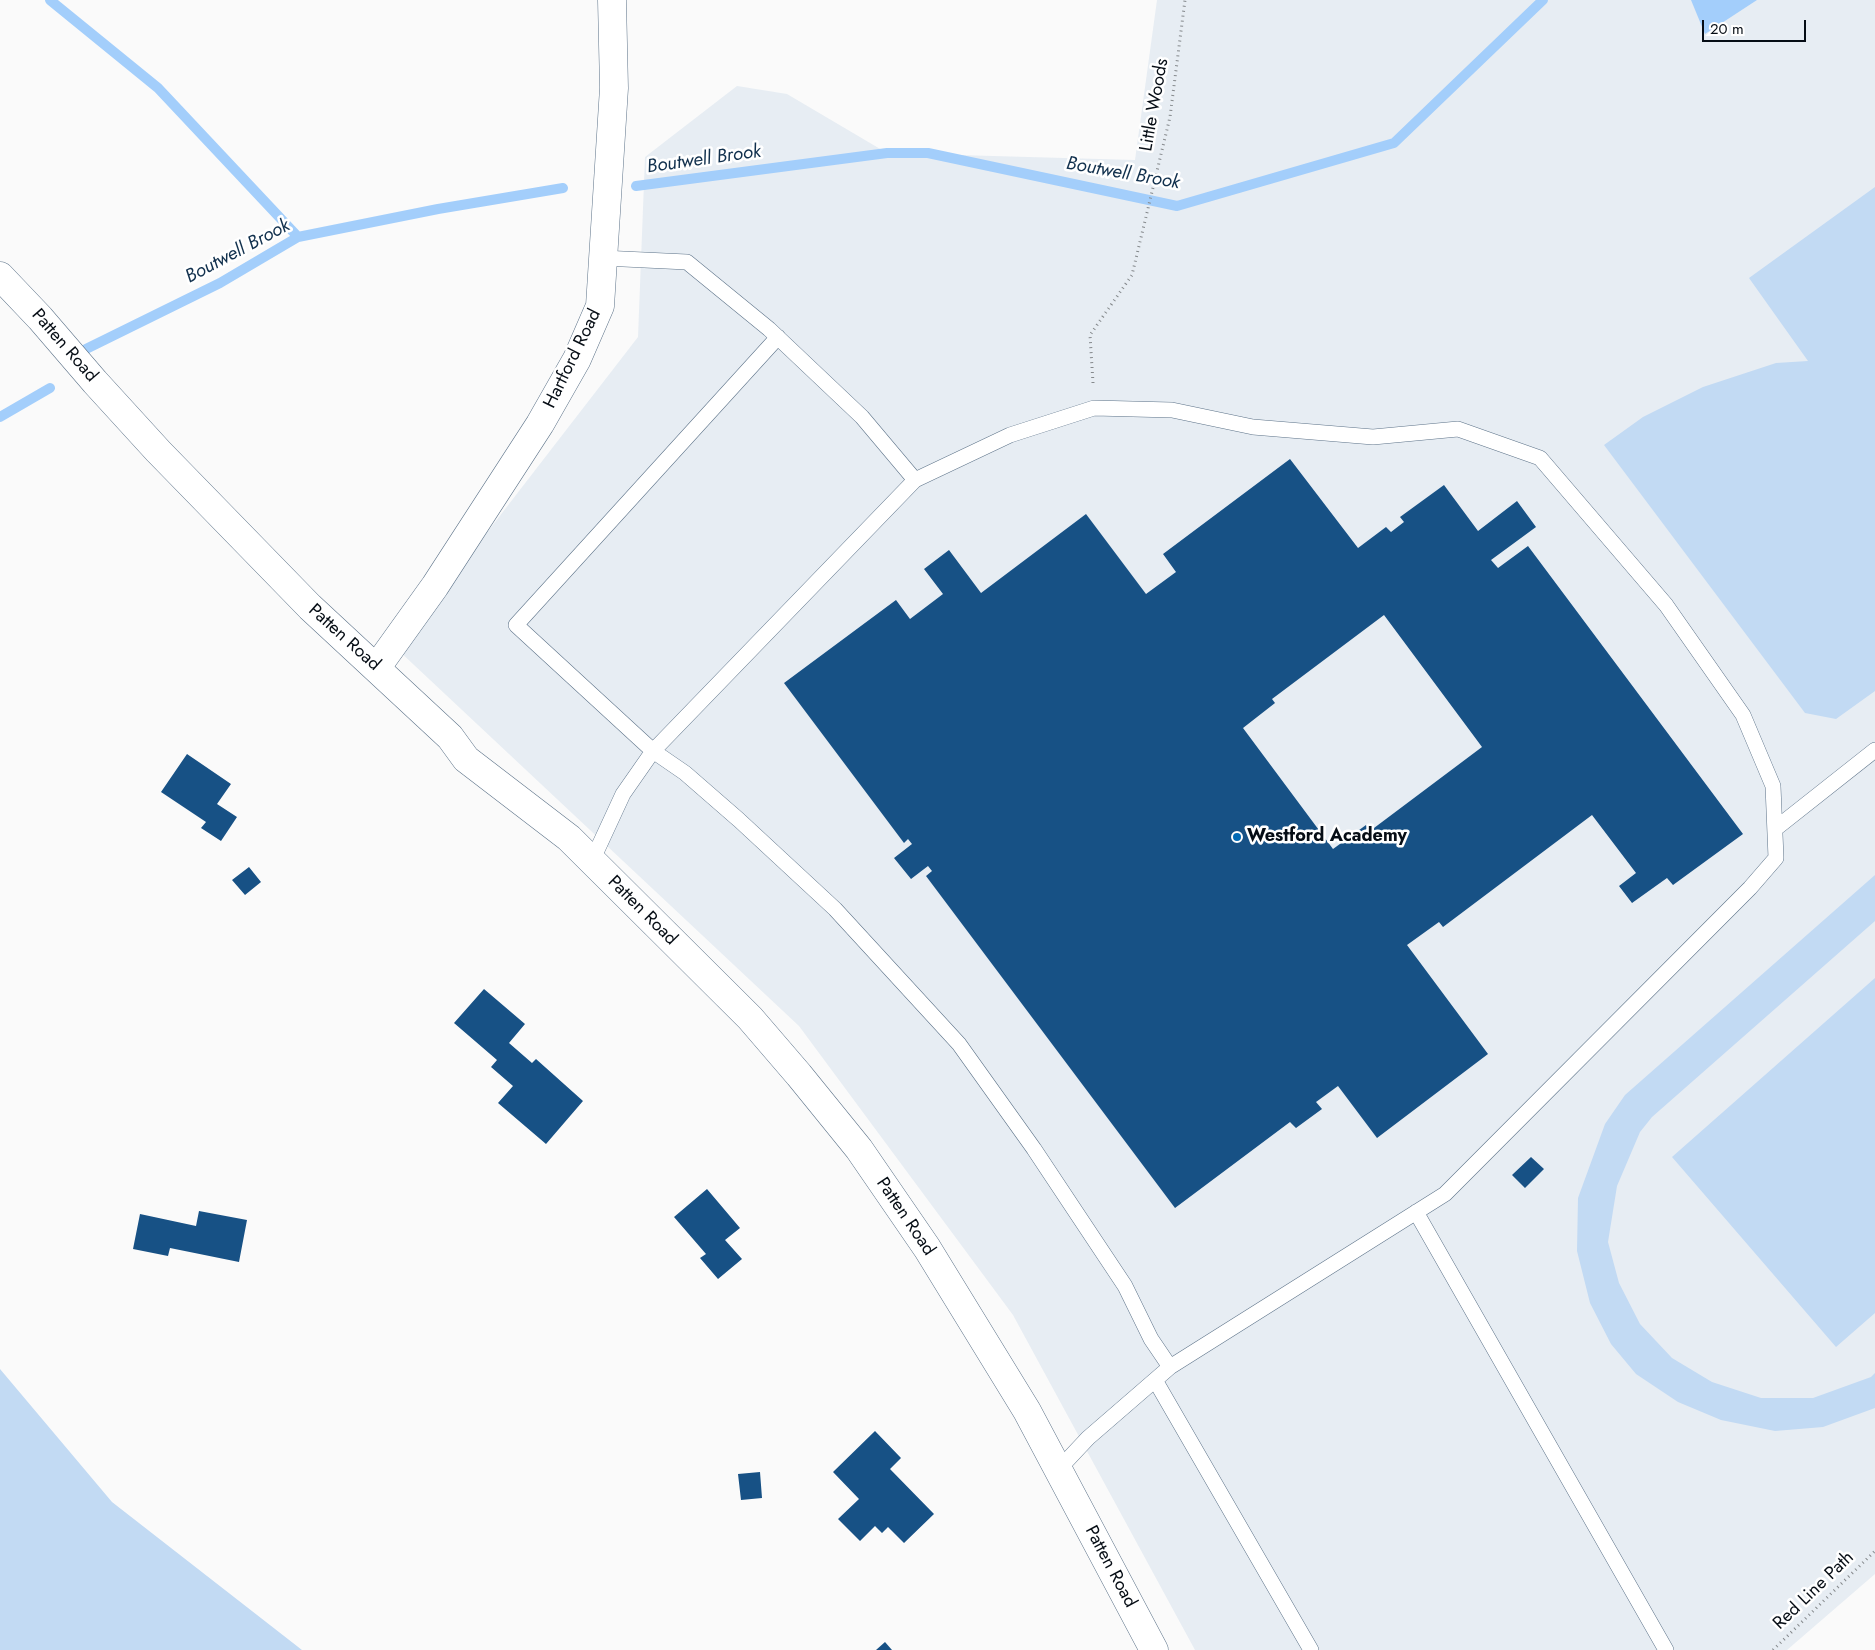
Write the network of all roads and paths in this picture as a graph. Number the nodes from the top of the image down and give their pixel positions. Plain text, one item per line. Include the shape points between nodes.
1 (612, 0) edge
2 (1185, 0) edge
3 (602, 258) junction
4 (0, 276) edge
5 (778, 337) junction
6 (1094, 408) junction
7 (915, 480) junction
8 (377, 667) junction
9 (1875, 750) edge
10 (653, 751) junction
11 (1774, 829) junction
12 (592, 861) junction
13 (1416, 1212) junction
14 (1170, 1367) junction
15 (1155, 1380) junction
16 (1058, 1470) junction
17 (1875, 1552) edge
18 (1154, 1650) edge
19 (1312, 1650) edge
20 (1666, 1650) edge
21 (1773, 1650) edge

1 - 3 street, Hartford Road via 614,88
2 - 6 path, Little Woods via 1170,117 1132,274 1090,335
3 - 5 lane via 686,262
3 - 8 street, Hartford Road via 600,306 577,359 496,494
4 - 8 street, Patten Road via 234,531 310,607
5 - 7 lane via 862,417
5 - 10 lane via 516,625
6 - 7 lane via 1010,434
6 - 11 lane via 1172,410 1254,427 1373,437 1458,429 1540,458 1666,605 1743,715 1773,786
7 - 10 lane
8 - 12 street, Patten Road via 450,737 466,759 569,838
9 - 11 lane
10 - 12 lane via 623,794
10 - 14 lane via 732,814 835,909 958,1044 1034,1149 1120,1278 1151,1339
11 - 13 lane via 1776,858 1750,888 1445,1194
12 - 16 street, Patten Road via 750,1018 859,1149 927,1248 1027,1411
13 - 14 lane
13 - 20 lane
14 - 15 lane
15 - 16 lane via 1088,1438
15 - 19 lane
16 - 18 street, Patten Road
17 - 21 path, Red Line Path

